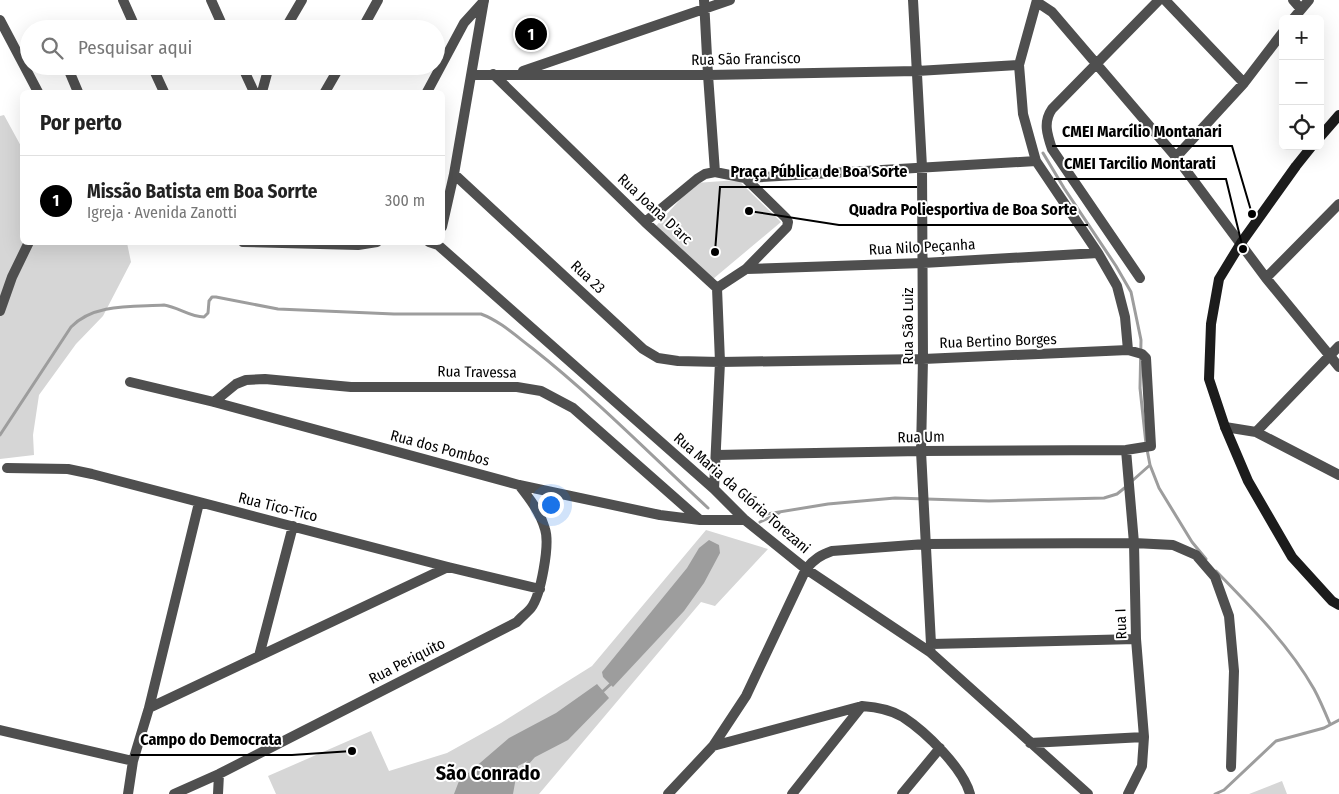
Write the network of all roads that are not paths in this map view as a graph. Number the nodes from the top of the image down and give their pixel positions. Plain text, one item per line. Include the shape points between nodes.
1 (123, 0) edge
2 (211, 0) edge
3 (302, 0) edge
4 (378, 0) edge
5 (484, 0) edge
6 (730, 0) edge
7 (913, 0) edge
8 (1159, 0) edge
9 (1165, 0) edge
10 (1293, 0) edge
11 (1309, 0) edge
12 (1037, 1) edge
13 (704, 4) edge
14 (1300, 8) junction
15 (1296, 15) edge
16 (0, 20) edge
17 (132, 20) edge
18 (220, 20) edge
19 (290, 20) edge
20 (367, 20) edge
21 (1279, 37) edge
22 (20, 58) edge
23 (445, 58) edge
24 (1019, 64) junction
25 (1096, 65) junction
26 (917, 71) junction
27 (472, 74) junction
28 (493, 74) junction
29 (515, 74) junction
30 (29, 75) edge
31 (71, 75) edge
32 (156, 75) edge
33 (246, 75) edge
34 (267, 75) edge
35 (335, 75) edge
36 (435, 75) edge
37 (708, 75) junction
38 (1244, 83) junction
39 (37, 90) edge
40 (77, 90) edge
41 (163, 90) edge
42 (253, 90) edge
43 (263, 90) edge
44 (326, 90) edge
45 (427, 90) edge
46 (1339, 115) edge
47 (1324, 132) edge
48 (1309, 150) edge
49 (1176, 156) junction
50 (1036, 161) junction
51 (922, 167) junction
52 (716, 172) junction
53 (454, 174) junction
54 (745, 178) junction
55 (1339, 204) edge
56 (445, 214) edge
57 (645, 222) junction
58 (1241, 243) junction
59 (28, 245) edge
60 (438, 245) edge
61 (1098, 253) junction
62 (923, 263) junction
63 (746, 269) junction
64 (1140, 278) dead end
65 (1266, 278) junction
66 (717, 288) junction
67 (0, 312) edge
68 (1339, 346) edge
69 (1131, 351) junction
70 (1330, 356) junction
71 (923, 359) junction
72 (720, 362) junction
73 (1339, 367) edge
74 (130, 382) dead end
75 (214, 402) junction
76 (1225, 427) junction
77 (1256, 432) junction
78 (1151, 446) joint
79 (1126, 450) junction
80 (921, 451) junction
81 (716, 455) junction
82 (7, 468) dead end
83 (1339, 475) edge
84 (519, 485) junction
85 (714, 489) junction
86 (199, 503) junction
87 (700, 520) junction
88 (745, 520) junction
89 (294, 526) junction
90 (1134, 543) junction
91 (926, 544) junction
92 (448, 567) junction
93 (806, 569) junction
94 (540, 589) junction
95 (1339, 605) edge
96 (1136, 639) junction
97 (930, 648) junction
98 (260, 656) junction
99 (862, 706) junction
100 (149, 708) junction
101 (0, 730) edge
102 (1144, 737) junction
103 (1030, 743) junction
104 (713, 746) junction
105 (940, 748) junction
106 (132, 761) junction
107 (1231, 767) dead end
108 (219, 774) junction
109 (128, 794) edge
110 (174, 794) edge
111 (218, 794) edge
112 (668, 794) edge
113 (792, 794) edge
114 (902, 794) edge
115 (970, 794) edge
116 (1088, 794) edge
117 (1128, 794) edge

1 - 17 street
2 - 18 street
3 - 19 street
4 - 20 street
5 - 23 street via 464,23
5 - 27 street
6 - 13 street
7 - 26 street, Rua São Luiz
8 - 25 street
9 - 38 street
10 - 14 street
11 - 14 street
12 - 24 street
12 - 25 street via 1052,12
13 - 29 street
13 - 37 street
14 - 15 street
16 - 22 street
21 - 38 street
24 - 26 street, Rua São Francisco
24 - 50 street via 1023,114
25 - 49 street
25 - 64 street via 1052,109 1046,122 1047,134 1052,149
26 - 37 street, Rua São Francisco
26 - 51 street, Rua São Luiz
27 - 28 street, Rua São Francisco
27 - 53 street
28 - 29 street, Rua São Francisco
28 - 57 street, Rua Joana D'arc
29 - 37 street, Rua São Francisco
30 - 39 street
31 - 40 street
32 - 41 street
33 - 42 street
34 - 43 street
35 - 44 street
36 - 45 street
37 - 52 street
38 - 49 street
46 - 47 street
48 - 58 street
49 - 58 street
50 - 51 street
50 - 61 street
51 - 54 street
51 - 62 street, Rua São Luiz
52 - 54 street
52 - 57 street via 697,178
53 - 56 street
53 - 72 street, Rua 23 via 643,349 658,358
54 - 63 street via 788,222 787,228
55 - 65 street
57 - 66 street, Rua Joana D'arc
58 - 65 street
58 - 76 street via 1219,279 1211,324 1209,379
59 - 67 street
60 - 85 street, Rua Maria da Glória Torezani
61 - 62 street, Rua Nilo Peçanha
61 - 69 street via 1117,286
62 - 63 street, Rua Nilo Peçanha
62 - 71 street, Rua São Luiz
63 - 66 street
65 - 70 street
66 - 72 street
68 - 70 street
69 - 71 street, Rua Bertino Borges
69 - 78 street, Rua Bertino Borges via 1146,358
70 - 73 street
70 - 77 street
71 - 72 street, Rua Bertino Borges
71 - 80 street, Rua São Luiz
72 - 81 street
74 - 75 street, Rua dos Pombos
75 - 84 street, Rua dos Pombos
75 - 87 street, Rua Travessa via 236,384 265,379 351,387 517,387 541,391 573,408
76 - 77 street
76 - 95 street via 1248,482 1292,557
77 - 83 street
78 - 79 street, Rua Um
79 - 80 street, Rua Um
79 - 90 street, Rua I
80 - 81 street, Rua Um
80 - 91 street, Rua São Luiz
81 - 85 street
82 - 86 street, Rua Tico-Tico via 68,469
84 - 87 street, Rua dos Pombos via 660,515
84 - 94 street, Rua Periquito via 539,512 546,531
85 - 88 street, Rua Maria da Glória Torezani
86 - 89 street, Rua Tico-Tico
86 - 100 street
87 - 88 street, Rua dos Pombos
88 - 93 street, Rua Maria da Glória Torezani
89 - 92 street, Rua Tico-Tico
89 - 98 street
90 - 91 street
90 - 96 street, Rua I
90 - 107 street via 1174,545 1196,555 1215,578 1229,616 1231,634 1234,671
91 - 93 street via 832,551 812,561
91 - 97 street, Rua São Luiz
92 - 94 street, Rua Tico-Tico
92 - 98 street
93 - 97 street, Rua Maria da Glória Torezani
93 - 104 street via 746,696
94 - 108 street, Rua Periquito via 532,607 517,622
96 - 97 street
96 - 102 street, Rua I
97 - 103 street, Rua Maria da Glória Torezani
98 - 100 street
99 - 104 street
99 - 105 street via 881,707 902,716
99 - 113 street
100 - 106 street
101 - 106 street
102 - 103 street
102 - 117 street, Rua I via 1142,766
103 - 116 street, Rua Maria da Glória Torezani
104 - 112 street
105 - 114 street
105 - 115 street via 967,783
106 - 109 street
108 - 110 street, Rua Periquito
108 - 111 street

